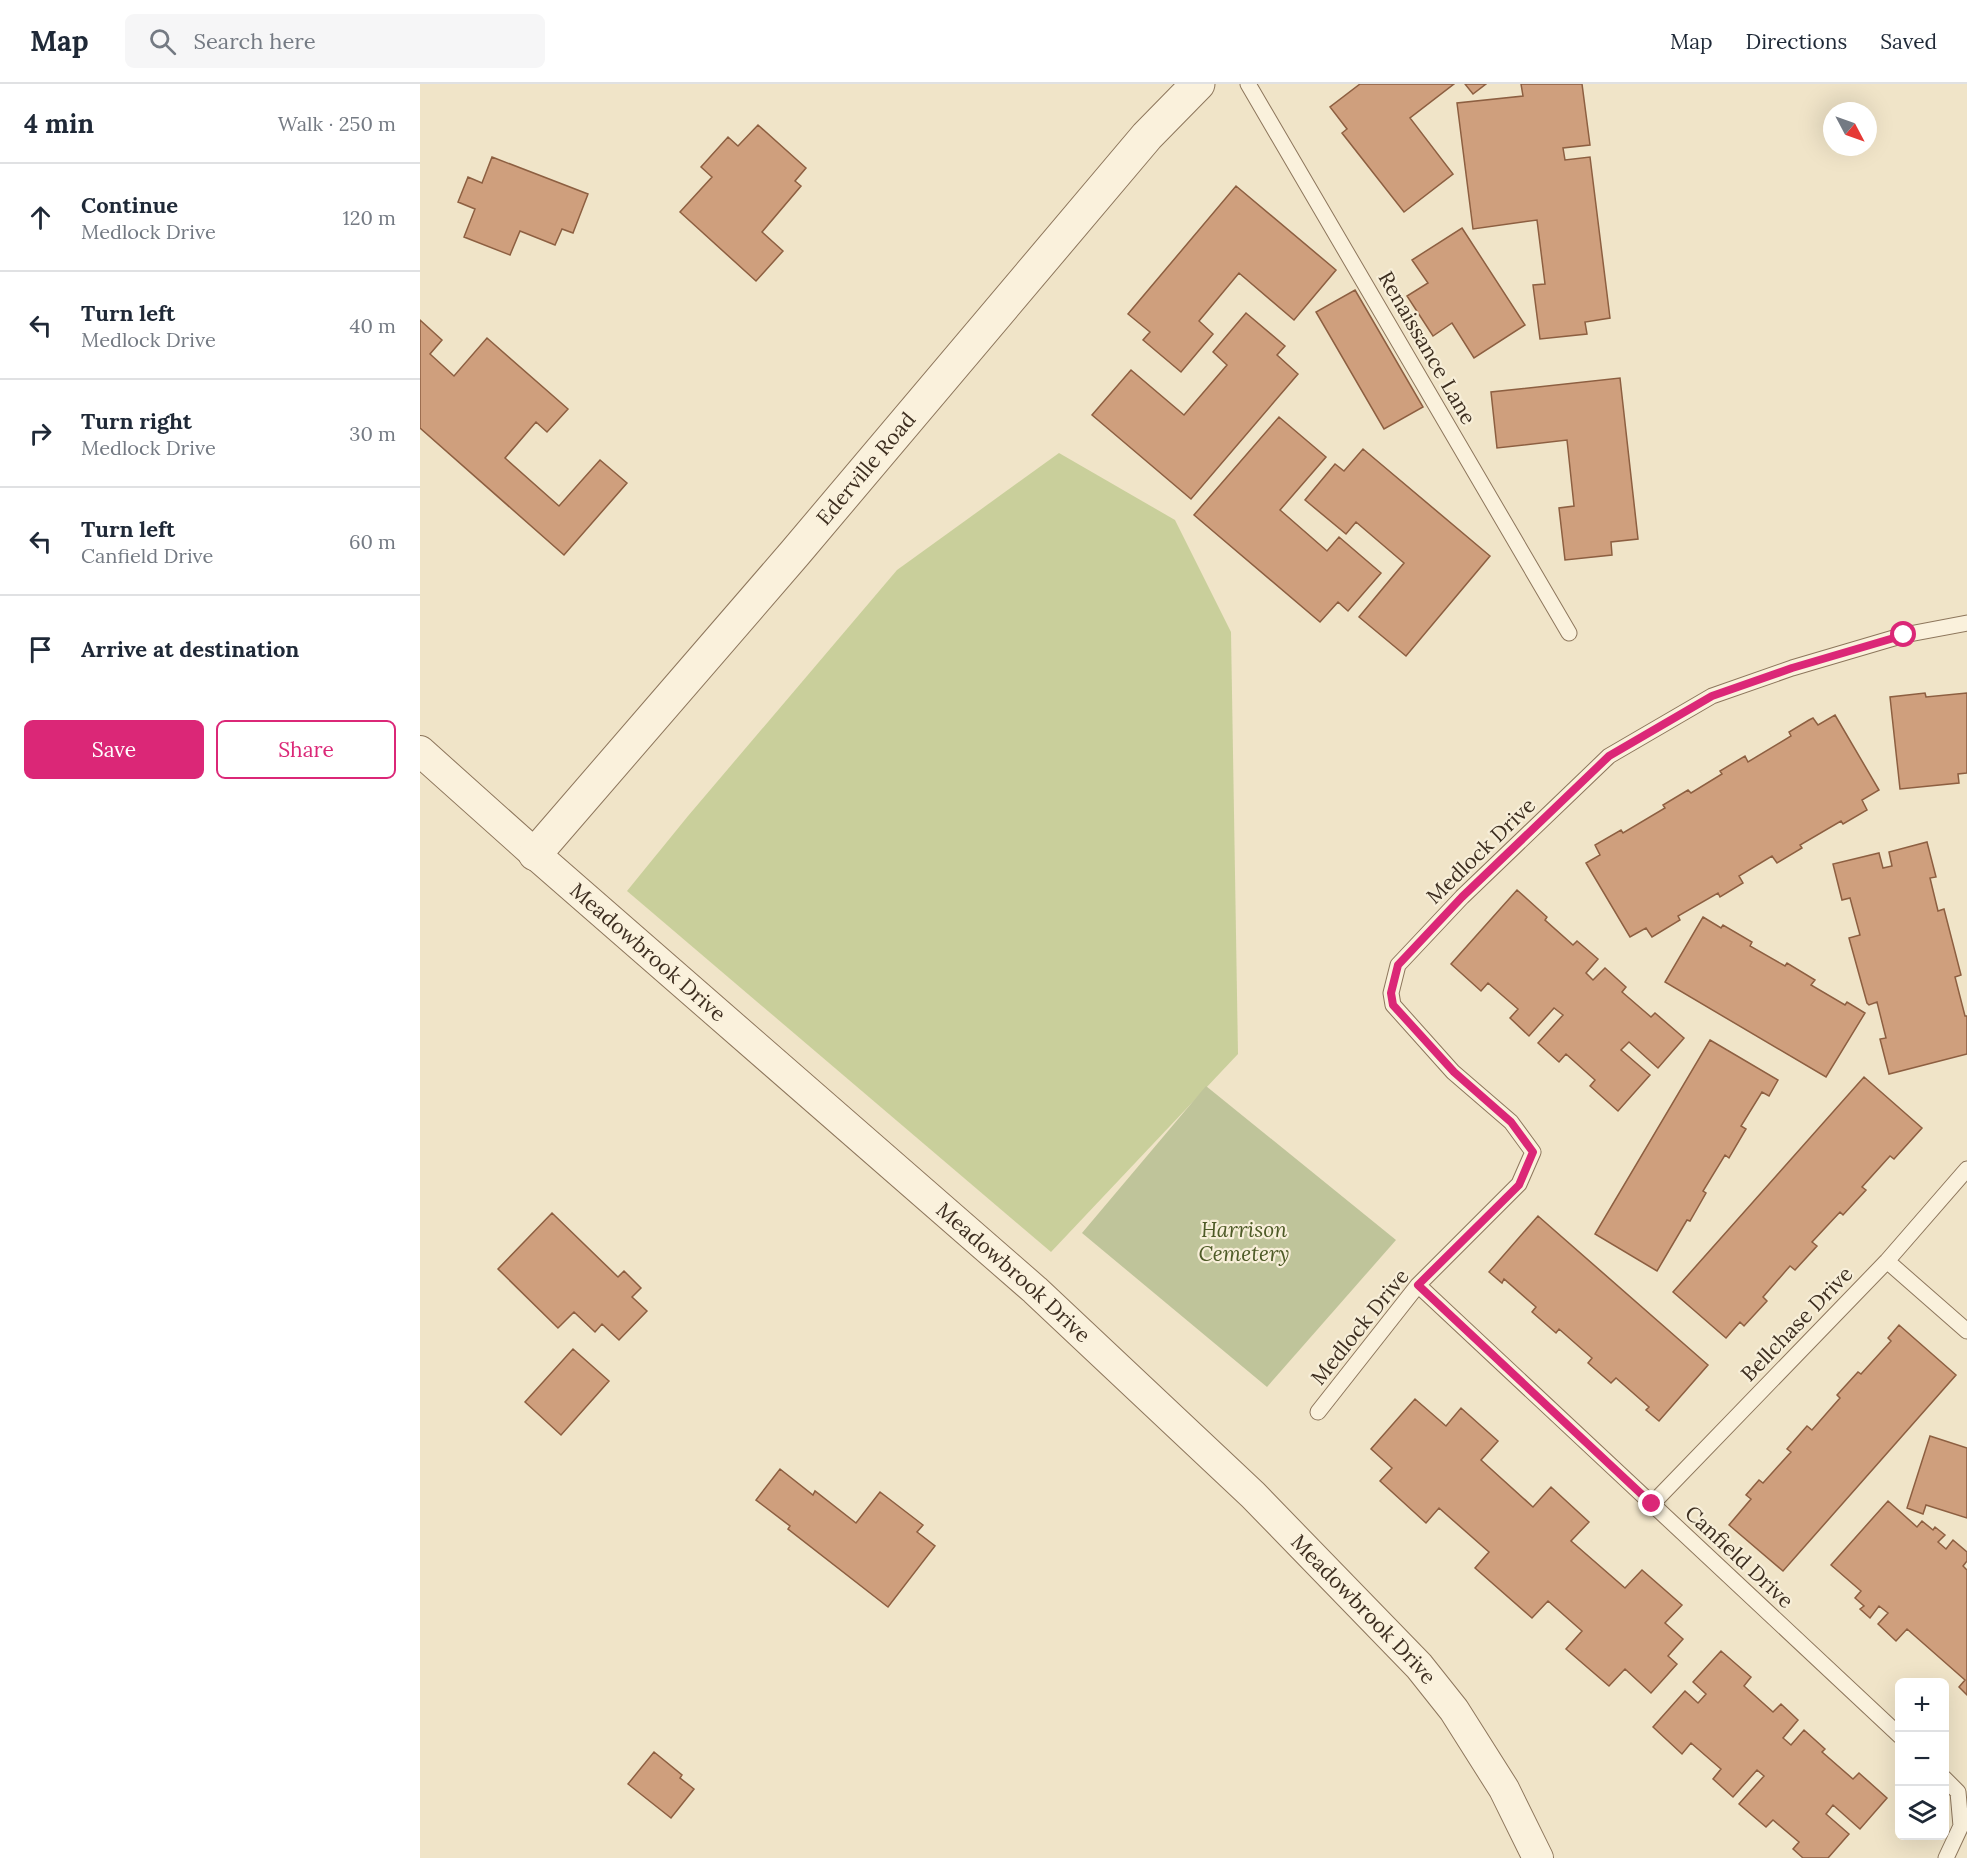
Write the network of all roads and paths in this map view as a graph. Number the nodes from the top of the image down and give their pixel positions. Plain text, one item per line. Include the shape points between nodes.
1 (1198, 84) edge
2 (1248, 84) edge
3 (1967, 623) edge
4 (1569, 633) dead end
5 (420, 751) edge
6 (535, 854) junction
7 (1967, 1169) edge
8 (1887, 1261) junction
9 (1418, 1285) junction
10 (1967, 1331) edge
11 (1318, 1412) dead end
12 (1652, 1504) junction
13 (1895, 1732) edge
14 (1949, 1781) edge
15 (1963, 1791) edge
16 (1538, 1858) edge
17 (1946, 1858) edge

1 - 6 street, Ederville Road via 1147,136
2 - 4 lane, Renaissance Lane
3 - 9 lane, Medlock Drive via 1904,635 1712,696 1609,756 1462,897 1398,965 1391,993 1393,1005 1454,1072 1511,1122 1533,1152 1519,1185
5 - 6 street, Meadowbrook Drive
6 - 16 street, Meadowbrook Drive via 1035,1290 1253,1495 1419,1666 1454,1710 1504,1789
7 - 8 lane, Bellchase Drive
8 - 10 lane
8 - 12 lane, Bellchase Drive
9 - 11 lane, Medlock Drive
9 - 12 lane, Canfield Drive
12 - 13 lane, Canfield Drive
14 - 15 lane
15 - 17 lane via 1961,1826

